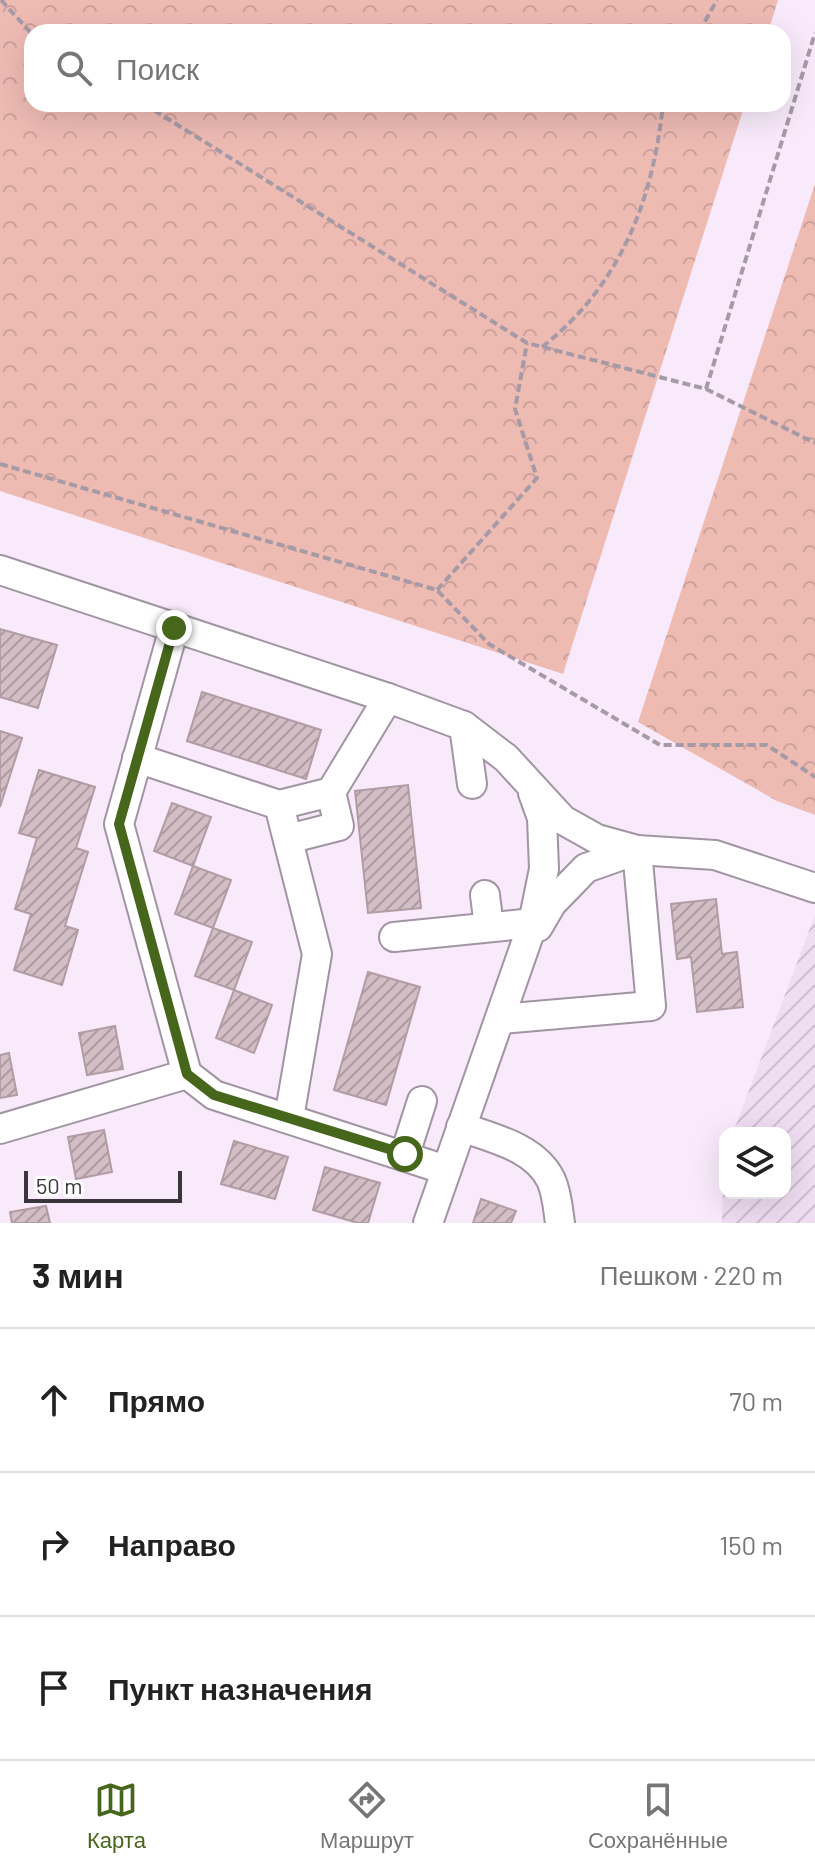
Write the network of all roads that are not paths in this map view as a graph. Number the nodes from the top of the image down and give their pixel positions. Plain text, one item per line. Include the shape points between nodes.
1 (0, 570) edge
2 (174, 628) junction
3 (388, 698) junction
4 (464, 726) junction
5 (137, 758) junction
6 (528, 781) junction
7 (472, 784) dead end
8 (331, 792) junction
9 (279, 805) junction
10 (288, 839) junction
11 (637, 850) junction
12 (815, 888) edge
13 (485, 895) dead end
14 (489, 927) junction
15 (530, 935) junction
16 (394, 937) dead end
17 (501, 1019) junction
18 (187, 1074) junction
19 (422, 1101) dead end
20 (289, 1118) junction
21 (461, 1127) junction
22 (0, 1129) edge
23 (405, 1154) junction
24 (446, 1170) junction
25 (428, 1223) edge
26 (560, 1223) edge

1 - 2 lane
2 - 3 lane
2 - 5 lane
3 - 4 lane
3 - 8 lane
4 - 6 lane
4 - 7 lane
5 - 9 lane
5 - 18 lane via 119,824
6 - 11 lane via 563,820 597,839
6 - 15 lane via 542,818 544,869
8 - 9 lane
8 - 10 lane via 339,826
9 - 10 lane
10 - 20 lane via 317,954
11 - 12 lane via 715,855
11 - 15 lane via 586,868
11 - 17 lane via 651,1006
13 - 14 lane
14 - 15 lane
14 - 16 lane
15 - 17 lane
17 - 21 lane
18 - 20 lane via 214,1095
18 - 22 lane
19 - 23 lane
20 - 23 lane
21 - 24 lane
21 - 26 lane via 534,1159 550,1180
23 - 24 lane
24 - 25 lane

